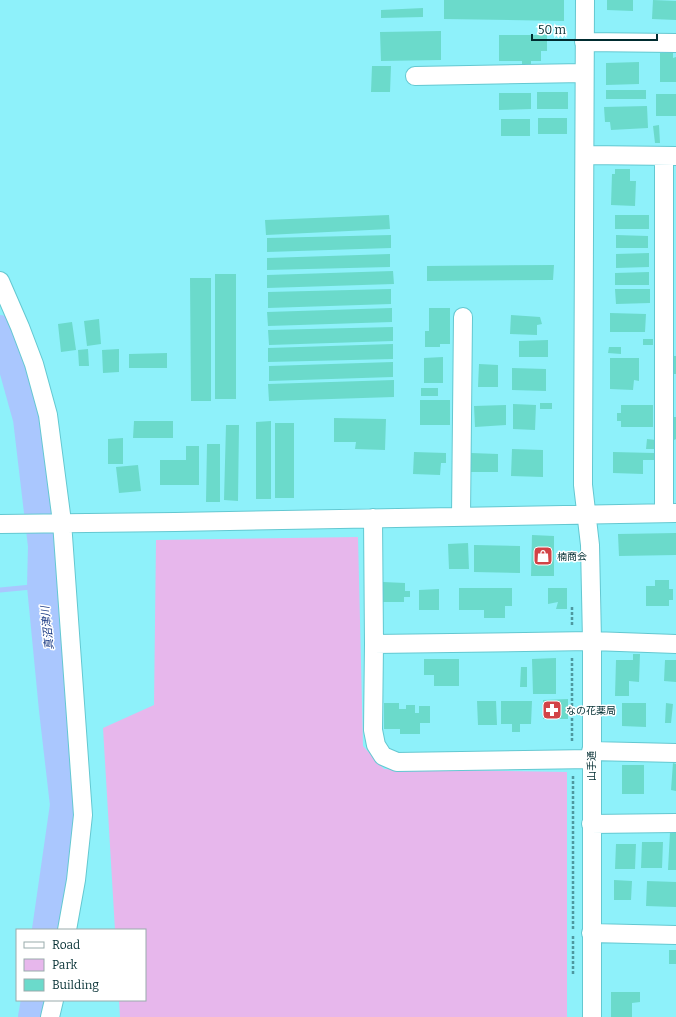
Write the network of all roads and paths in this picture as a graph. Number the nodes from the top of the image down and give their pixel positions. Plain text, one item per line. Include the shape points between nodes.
1 (585, 0) edge
2 (584, 42) junction
3 (676, 43) edge
4 (584, 73) junction
5 (415, 76) dead end
6 (585, 155) junction
7 (670, 156) edge
8 (0, 281) edge
9 (463, 317) dead end
10 (670, 513) edge
11 (587, 514) junction
12 (461, 517) junction
13 (373, 518) junction
14 (58, 522) junction
15 (0, 524) edge
16 (592, 641) junction
17 (374, 644) junction
18 (676, 644) edge
19 (676, 753) edge
20 (591, 755) junction
21 (676, 823) edge
22 (591, 824) junction
23 (67, 929) edge
24 (591, 932) junction
25 (676, 935) edge
26 (54, 1001) edge
27 (50, 1017) edge
28 (592, 1017) edge

1 - 2 street, 山手通
2 - 3 street
2 - 4 street, 山手通
4 - 5 street
4 - 6 street, 山手通
6 - 7 street
6 - 11 street, 山手通 via 583,485
7 - 10 street
8 - 14 street via 34,364 48,415
9 - 12 street
10 - 11 street
11 - 12 street
11 - 16 street, 山手通
12 - 13 street
13 - 14 street
13 - 17 street
14 - 15 street
14 - 23 street via 82,815 76,880
16 - 17 street
16 - 18 street
16 - 20 street, 山手通
17 - 20 street via 373,730 376,745 383,756 396,762
19 - 20 street
20 - 22 street, 山手通
21 - 22 street
22 - 24 street, 山手通
24 - 25 street
24 - 28 street, 山手通
26 - 27 street

